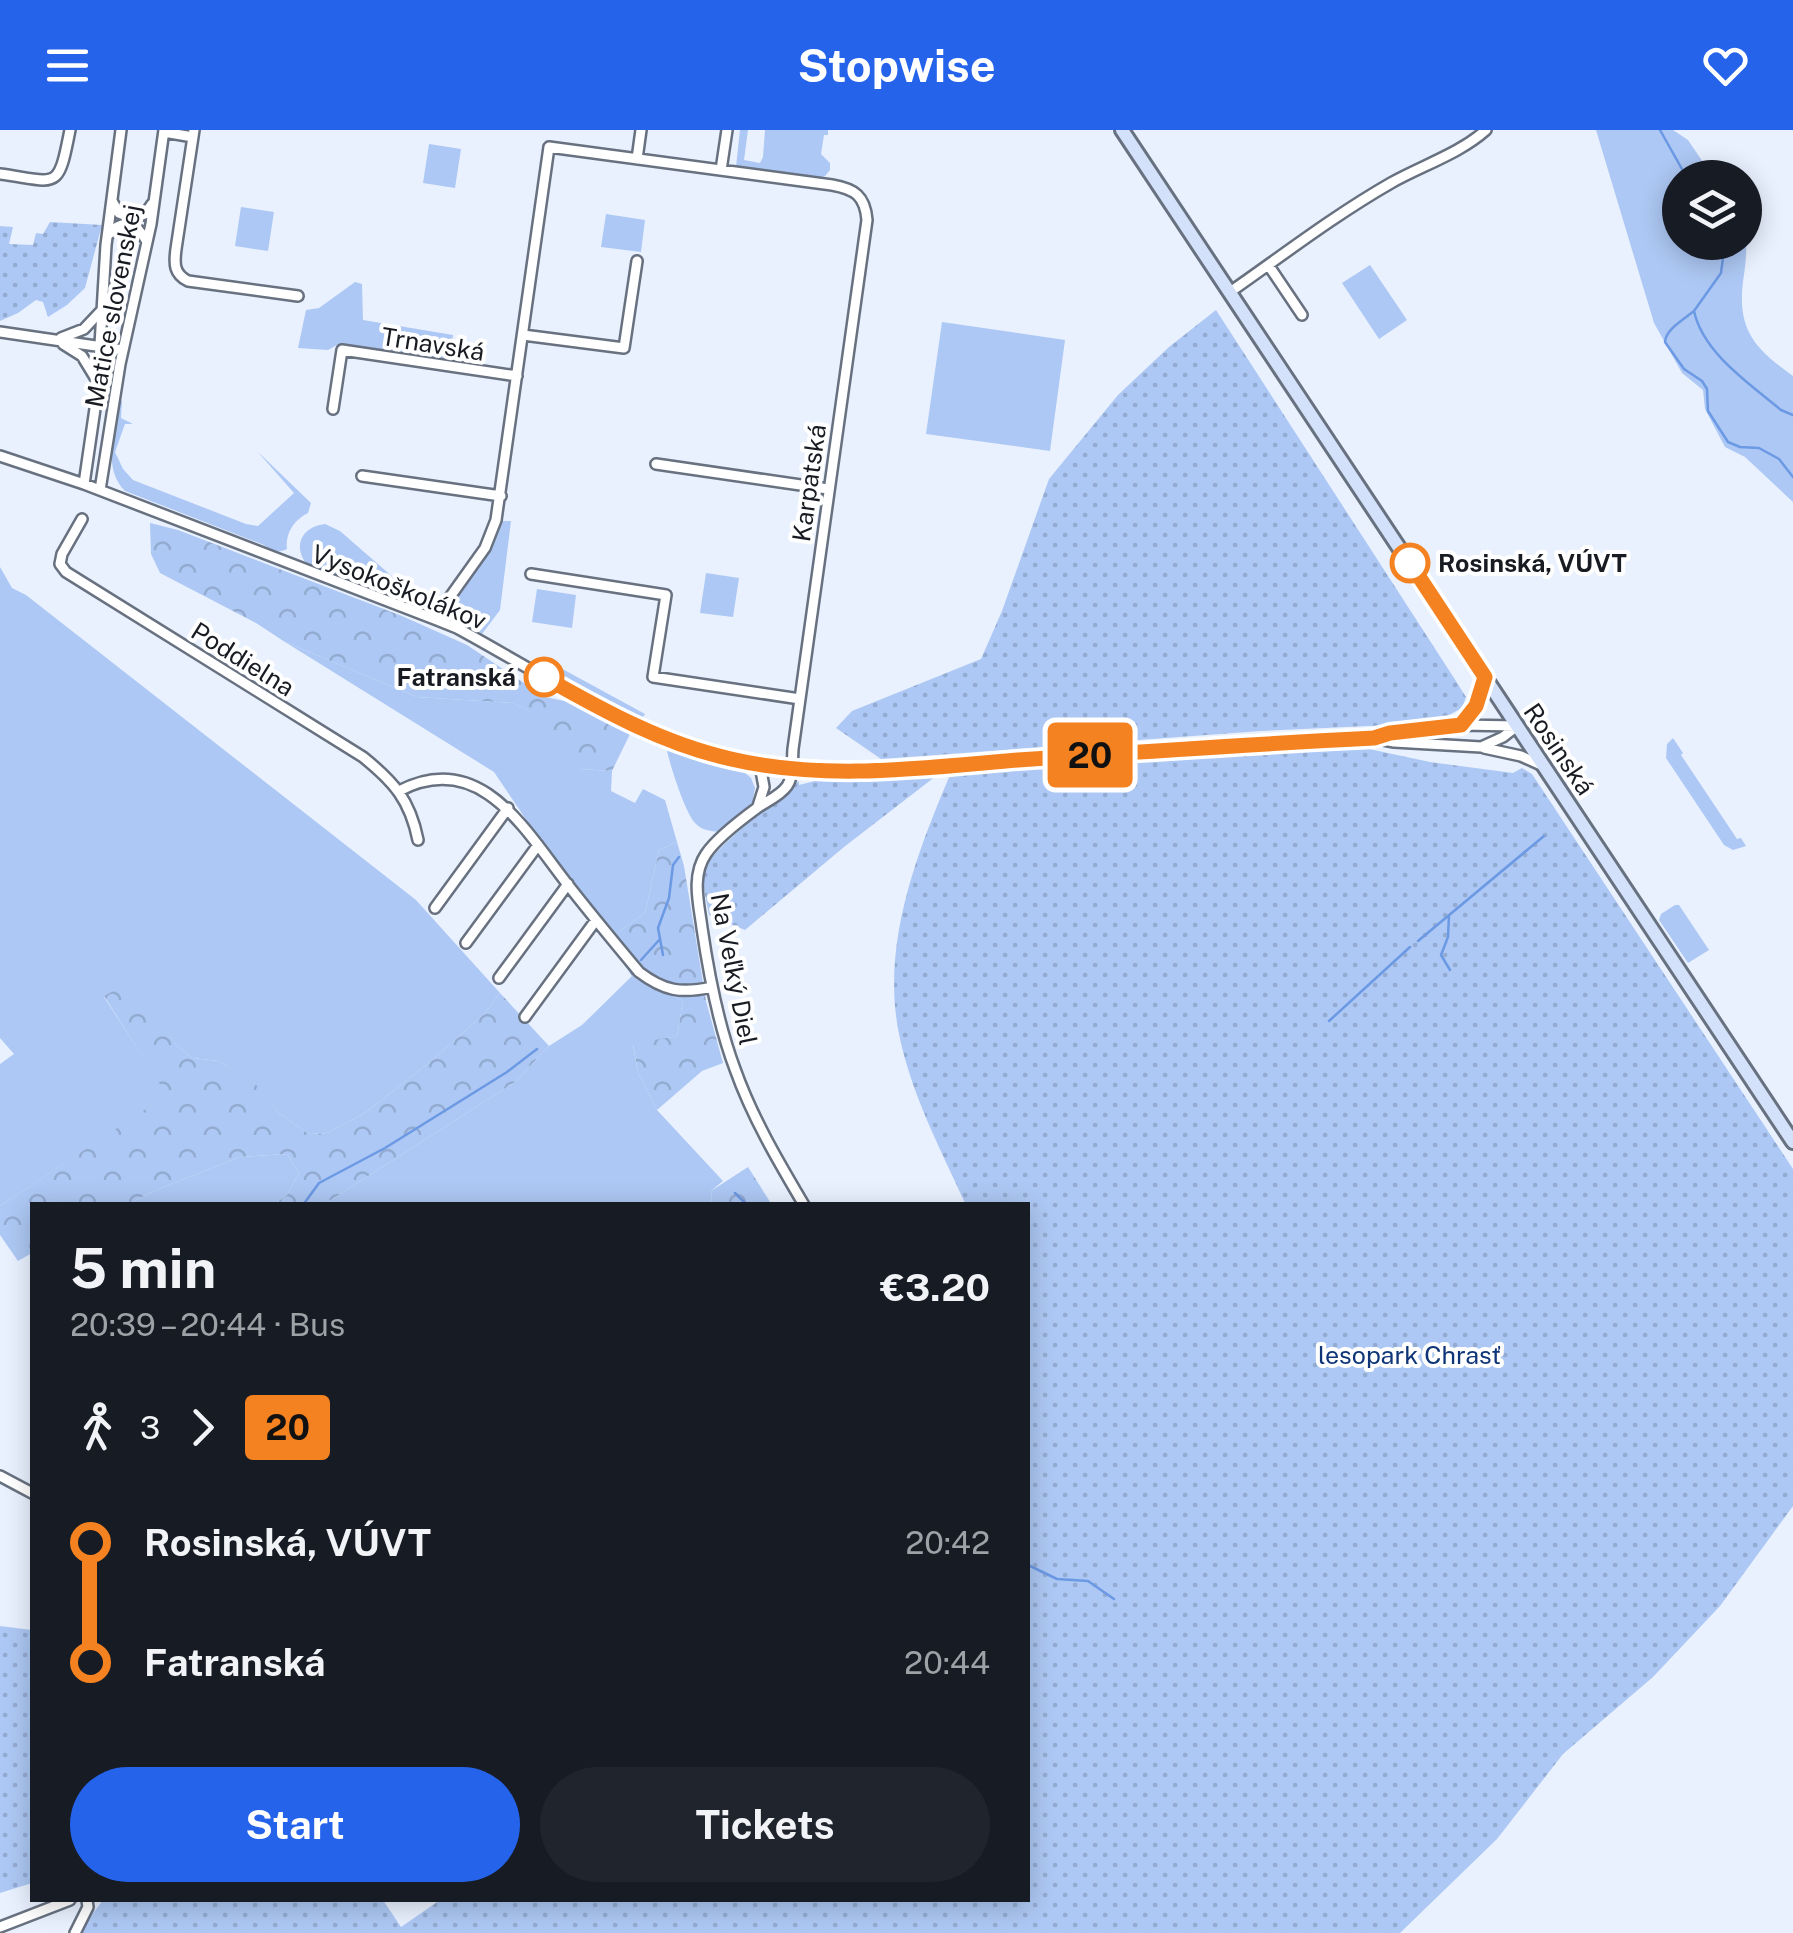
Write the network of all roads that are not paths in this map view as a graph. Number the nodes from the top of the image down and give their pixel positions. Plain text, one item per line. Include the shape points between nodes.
1 (70, 130) edge
2 (121, 130) edge
3 (641, 130) edge
4 (727, 130) edge
5 (1122, 130) edge
6 (1486, 130) edge
7 (164, 131) edge
8 (193, 133) edge
9 (637, 159) junction
10 (721, 170) junction
11 (0, 174) edge
12 (111, 198) junction
13 (155, 199) junction
14 (107, 237) junction
15 (147, 242) junction
16 (637, 260) dead end
17 (1269, 266) junction
18 (1230, 292) junction
19 (298, 296) dead end
20 (103, 309) junction
21 (1302, 314) dead end
22 (0, 332) edge
23 (523, 335) junction
24 (56, 340) junction
25 (101, 346) junction
26 (123, 350) junction
27 (518, 376) junction
28 (98, 384) junction
29 (333, 409) dead end
30 (0, 456) edge
31 (656, 464) dead end
32 (362, 476) dead end
33 (84, 484) junction
34 (828, 489) junction
35 (100, 490) junction
36 (500, 496) junction
37 (82, 519) dead end
38 (531, 574) dead end
39 (436, 620) junction
40 (1485, 677) junction
41 (800, 700) junction
42 (1461, 725) junction
43 (1517, 726) junction
44 (1374, 738) junction
45 (1481, 747) junction
46 (760, 765) junction
47 (1544, 766) junction
48 (792, 769) junction
49 (400, 791) junction
50 (508, 808) junction
51 (757, 808) junction
52 (418, 840) dead end
53 (538, 846) junction
54 (568, 884) junction
55 (435, 908) dead end
56 (596, 920) junction
57 (466, 943) dead end
58 (499, 978) dead end
59 (712, 987) junction
60 (525, 1017) dead end
61 (1793, 1142) edge
62 (802, 1202) edge
63 (0, 1476) edge
64 (30, 1492) edge
65 (65, 1902) edge
66 (87, 1902) edge
67 (0, 1926) edge
68 (74, 1933) edge

1 - 11 street via 57,176 49,181
2 - 12 street, Matice slovenskej
3 - 9 street
4 - 10 street
5 - 18 street, Rosinská
6 - 17 street via 1394,181
7 - 8 street
7 - 13 street, Matice slovenskej
8 - 19 street via 176,271 188,280
9 - 10 street
9 - 23 street via 549,148
10 - 34 street, Karpatská via 848,188 864,202 867,220
12 - 13 street via 119,213 132,218 146,214
12 - 14 street, Matice slovenskej
13 - 15 street, Matice slovenskej
14 - 15 street via 130,224
14 - 20 street, Matice slovenskej
15 - 26 street, Matice slovenskej
16 - 23 street via 624,348
17 - 18 street
17 - 21 street
18 - 40 street, Rosinská
20 - 24 street via 84,330
20 - 25 street, Matice slovenskej
22 - 24 street
23 - 27 street
24 - 25 street
24 - 28 street via 82,356
25 - 26 street
25 - 28 street, Matice slovenskej
26 - 35 street, Matice slovenskej
27 - 29 street, Trnavská via 342,350
27 - 36 street
28 - 33 street, Matice slovenskej
30 - 33 street, Vysokoškolákov
31 - 34 street
32 - 36 street
33 - 35 street, Vysokoškolákov
34 - 41 street, Karpatská
35 - 39 street, Vysokoškolákov
36 - 39 street via 492,535
37 - 49 street, Poddielna via 62,554 66,572 362,757
38 - 41 street via 666,595 653,677
39 - 46 street, Vysokoškolákov via 639,728
40 - 42 street
40 - 43 street, Rosinská
41 - 48 street, Karpatská
42 - 43 street, Vysokoškolákov
42 - 44 street, Vysokoškolákov
43 - 45 street
43 - 47 street, Rosinská
44 - 45 street, Vysokoškolákov
44 - 48 street, Vysokoškolákov via 891,770
45 - 47 street, Vysokoškolákov
46 - 48 street, Vysokoškolákov
46 - 51 street via 764,787
47 - 61 street, Rosinská
48 - 51 street, Na Veľký Diel via 788,785
49 - 50 street via 425,780 452,780
49 - 52 street, Poddielna
50 - 53 street
50 - 55 street
51 - 59 street, Na Veľký Diel via 712,847 698,870
53 - 54 street
53 - 57 street
54 - 56 street
54 - 58 street
56 - 59 street via 657,986
56 - 60 street
59 - 62 street, Na Veľký Diel via 744,1091
63 - 64 street
65 - 67 street
66 - 68 street

